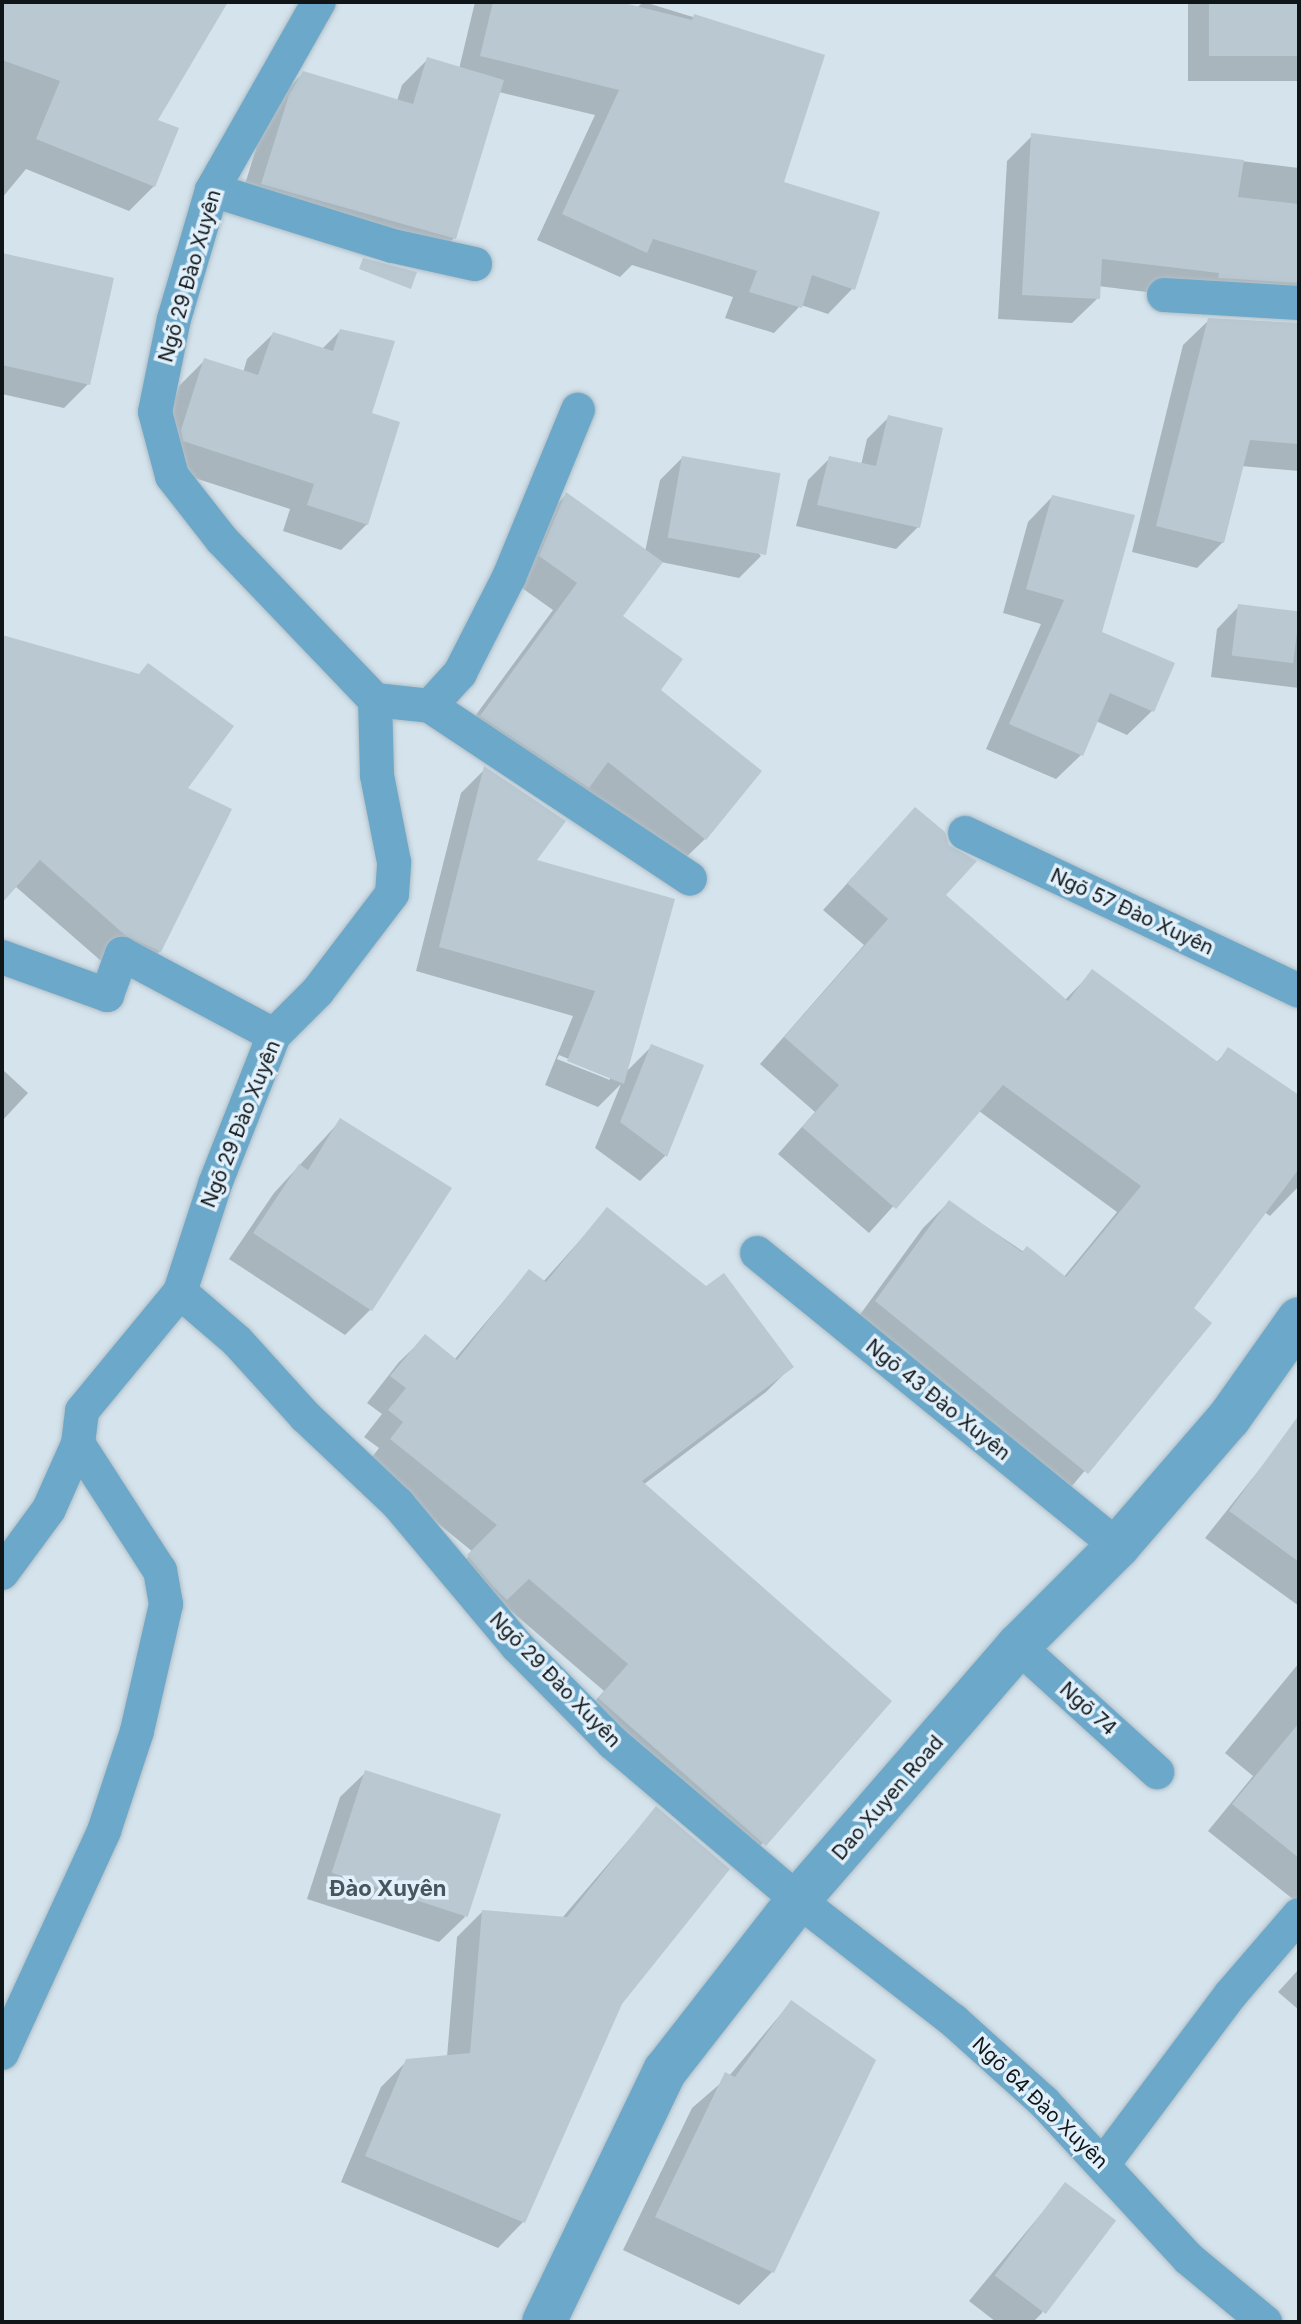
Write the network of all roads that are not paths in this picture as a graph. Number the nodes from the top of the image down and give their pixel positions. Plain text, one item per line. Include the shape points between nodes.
1 (319, 2) edge
2 (212, 190) junction
3 (475, 264) dead end
4 (1164, 295) dead end
5 (1299, 303) edge
6 (578, 410) dead end
7 (375, 700) junction
8 (430, 706) junction
9 (965, 833) dead end
10 (690, 879) dead end
11 (2, 957) edge
12 (1299, 991) edge
13 (274, 1035) junction
14 (757, 1253) dead end
15 (180, 1292) junction
16 (1299, 1319) edge
17 (78, 1444) junction
18 (1118, 1546) junction
19 (2, 1573) edge
20 (1018, 1646) junction
21 (1157, 1772) dead end
22 (798, 1900) junction
23 (1299, 1915) edge
24 (2, 2053) edge
25 (1104, 2163) junction
26 (544, 2322) edge
27 (1265, 2322) edge

1 - 2 lane, Ngõ 29 Đào Xuyên
2 - 3 lane via 393,246
2 - 7 lane, Ngõ 29 Đào Xuyên via 174,319 155,412 172,476 222,540
4 - 5 lane
6 - 8 lane via 509,577 460,673
7 - 8 lane
7 - 13 lane, Ngõ 29 Đào Xuyên via 377,775 394,862 392,894 318,991
8 - 10 lane
9 - 12 lane, Ngõ 57 Đào Xuyên
11 - 13 lane via 107,995 122,954
13 - 15 lane, Ngõ 29 Đào Xuyên via 215,1184
14 - 18 lane, Ngõ 43 Đào Xuyên
15 - 17 lane via 82,1411
15 - 22 lane, Ngõ 29 Đào Xuyên via 237,1341 306,1417 398,1504 517,1646 613,1743
16 - 18 street, Dao Xuyen Road via 1229,1418
17 - 19 lane via 49,1509
17 - 24 lane via 160,1571 166,1604 137,1731 104,1831
18 - 20 street, Dao Xuyen Road
20 - 21 lane, Ngõ 74
20 - 22 street, Dao Xuyen Road
22 - 25 lane, Ngõ 64 Đào Xuyên via 954,2021
22 - 26 street, Dao Xuyen Road via 665,2071
23 - 25 lane via 1231,1994
25 - 27 lane, Ngõ 64 Đào Xuyên via 1189,2259

